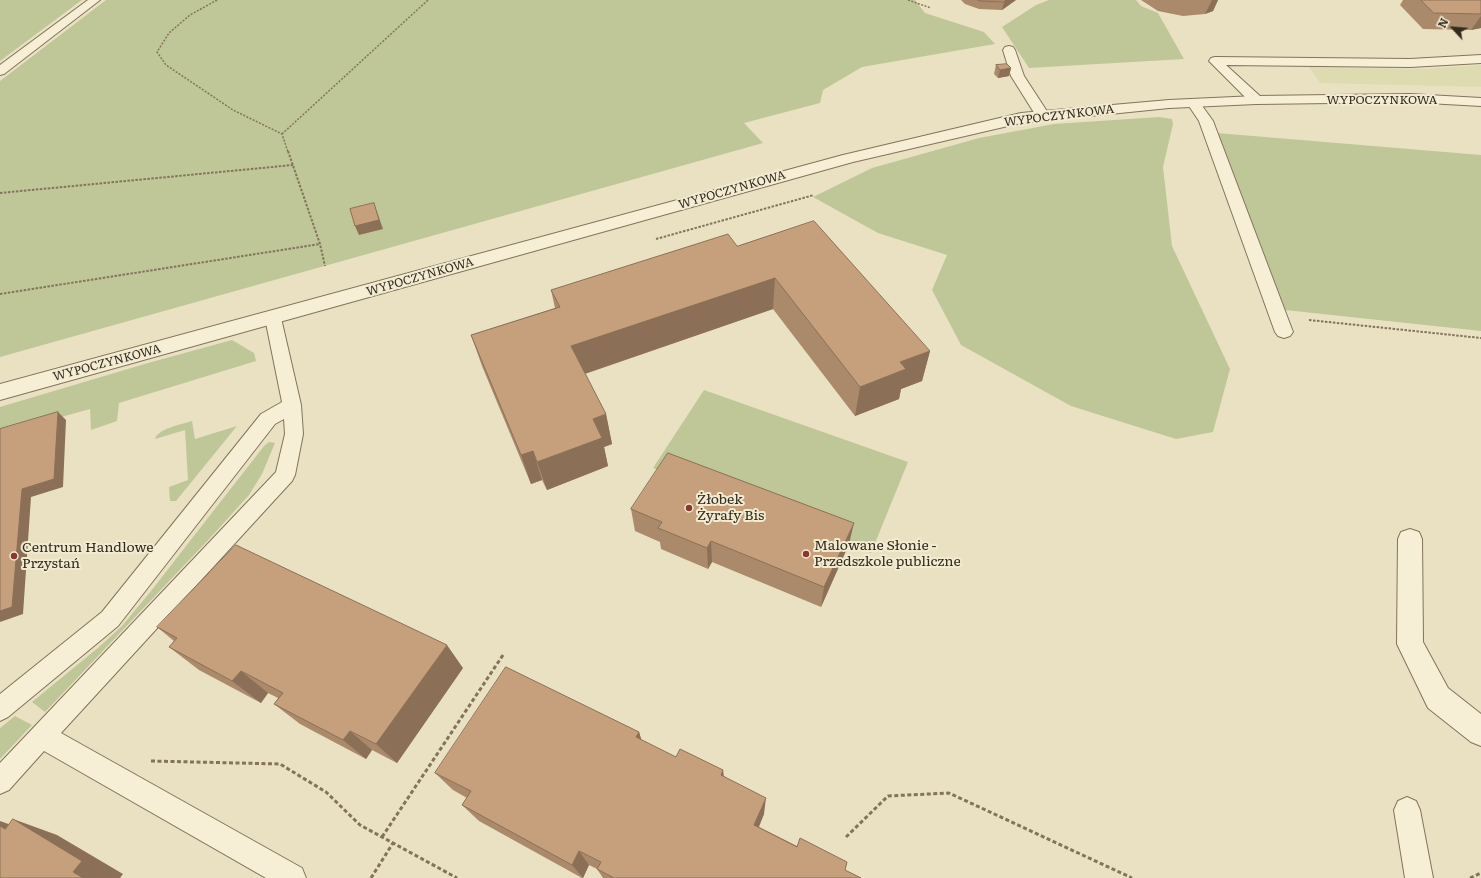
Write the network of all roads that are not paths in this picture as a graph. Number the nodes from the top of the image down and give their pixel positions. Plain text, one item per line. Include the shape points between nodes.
1 (95, 0) edge
2 (1009, 50) dead end
3 (1481, 59) edge
4 (0, 71) edge
5 (1256, 100) junction
6 (1481, 102) edge
7 (1193, 103) junction
8 (1042, 116) junction
9 (273, 318) junction
10 (1284, 332) dead end
11 (0, 392) edge
12 (292, 405) junction
13 (1410, 539) dead end
14 (0, 709) edge
15 (1481, 732) edge
16 (42, 736) junction
17 (0, 781) edge
18 (1407, 810) dead end
19 (292, 878) edge
20 (1419, 878) edge

1 - 4 lane
2 - 8 lane via 1010,62 1015,72
3 - 5 lane via 1410,63 1216,61
5 - 6 street, WYPOCZYNKOWA via 1410,98
5 - 7 street, WYPOCZYNKOWA
7 - 8 street, WYPOCZYNKOWA
7 - 10 lane via 1206,121
8 - 9 street, WYPOCZYNKOWA via 1021,118 849,158
9 - 11 street, WYPOCZYNKOWA
9 - 12 lane
12 - 14 lane via 268,419 110,619
12 - 16 lane via 294,434 284,475
13 - 15 street via 1410,644 1438,698
16 - 17 lane
16 - 19 lane
18 - 20 lane

